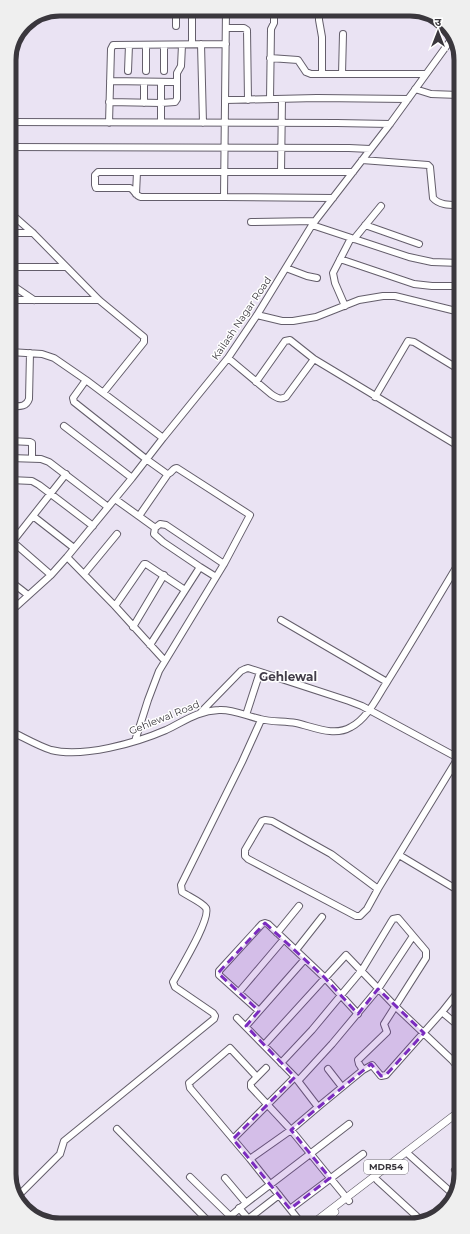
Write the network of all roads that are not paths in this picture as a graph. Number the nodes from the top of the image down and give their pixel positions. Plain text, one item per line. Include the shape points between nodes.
1 (176, 16) edge
2 (192, 16) edge
3 (226, 16) edge
4 (274, 16) edge
5 (319, 16) edge
6 (176, 26) dead end
7 (227, 28) junction
8 (343, 34) dead end
9 (450, 41) edge
10 (182, 44) junction
11 (192, 44) junction
12 (201, 44) junction
13 (226, 44) junction
14 (128, 45) junction
15 (146, 45) junction
16 (164, 45) junction
17 (270, 58) junction
18 (128, 71) dead end
19 (146, 71) dead end
20 (164, 71) dead end
21 (322, 74) junction
22 (342, 74) junction
23 (426, 74) junction
24 (110, 81) junction
25 (144, 82) junction
26 (161, 82) junction
27 (177, 82) junction
28 (415, 89) junction
29 (454, 95) edge
30 (270, 99) junction
31 (282, 99) junction
32 (408, 99) junction
33 (226, 100) junction
34 (248, 100) junction
35 (109, 102) junction
36 (144, 103) junction
37 (161, 103) junction
38 (16, 122) edge
39 (161, 122) junction
40 (109, 123) junction
41 (203, 123) junction
42 (226, 123) junction
43 (281, 123) junction
44 (390, 124) junction
45 (16, 147) edge
46 (225, 148) junction
47 (281, 148) junction
48 (370, 149) junction
49 (362, 160) junction
50 (137, 172) junction
51 (281, 172) junction
52 (353, 172) junction
53 (225, 173) junction
54 (136, 194) junction
55 (224, 197) junction
56 (333, 198) junction
57 (454, 205) edge
58 (381, 206) dead end
59 (16, 218) edge
60 (251, 222) dead end
61 (313, 223) junction
62 (365, 225) junction
63 (16, 233) edge
64 (33, 233) junction
65 (352, 238) junction
66 (419, 244) dead end
67 (340, 259) junction
68 (454, 263) edge
69 (16, 267) edge
70 (66, 267) junction
71 (286, 268) junction
72 (317, 278) dead end
73 (454, 286) edge
74 (16, 288) edge
75 (16, 300) edge
76 (35, 300) junction
77 (99, 300) junction
78 (345, 306) junction
79 (454, 311) edge
80 (257, 315) junction
81 (16, 352) edge
82 (30, 353) junction
83 (228, 358) junction
84 (314, 359) junction
85 (454, 366) edge
86 (86, 380) junction
87 (256, 382) junction
88 (104, 393) junction
89 (375, 397) junction
90 (16, 406) edge
91 (64, 426) dead end
92 (163, 438) junction
93 (16, 442) edge
94 (454, 443) edge
95 (16, 458) edge
96 (32, 458) junction
97 (146, 459) junction
98 (66, 474) junction
99 (168, 474) junction
100 (132, 478) junction
101 (16, 480) edge
102 (51, 493) junction
103 (115, 499) junction
104 (108, 507) junction
105 (33, 516) junction
106 (139, 516) junction
107 (93, 526) junction
108 (155, 528) junction
109 (117, 534) dead end
110 (16, 539) edge
111 (16, 547) edge
112 (74, 548) junction
113 (67, 557) junction
114 (224, 564) junction
115 (200, 567) junction
116 (454, 571) edge
117 (84, 574) junction
118 (51, 575) junction
119 (164, 575) junction
120 (216, 577) junction
121 (16, 586) edge
122 (185, 590) junction
123 (28, 595) junction
124 (16, 606) edge
125 (115, 606) junction
126 (281, 620) dead end
127 (133, 627) junction
128 (150, 645) junction
129 (165, 661) junction
130 (260, 672) junction
131 (387, 682) junction
132 (369, 710) junction
133 (201, 712) junction
134 (246, 715) junction
135 (261, 720) junction
136 (16, 734) edge
137 (135, 741) junction
138 (454, 756) edge
139 (454, 767) edge
140 (399, 855) junction
141 (454, 888) edge
142 (378, 889) junction
143 (299, 906) dead end
144 (322, 917) dead end
145 (278, 933) junction
146 (413, 936) junction
147 (284, 939) junction
148 (296, 950) junction
149 (306, 959) junction
150 (362, 970) junction
151 (325, 978) junction
152 (378, 988) junction
153 (239, 992) junction
154 (341, 995) junction
155 (454, 997) edge
156 (395, 1006) junction
157 (259, 1011) junction
158 (442, 1012) junction
159 (358, 1014) junction
160 (237, 1018) dead end
161 (454, 1022) edge
162 (246, 1026) junction
163 (424, 1033) junction
164 (264, 1045) junction
165 (454, 1062) edge
166 (281, 1063) junction
167 (266, 1068) dead end
168 (328, 1069) dead end
169 (363, 1070) junction
170 (257, 1077) junction
171 (297, 1079) junction
172 (342, 1088) junction
173 (268, 1105) junction
174 (318, 1107) junction
175 (454, 1116) edge
176 (454, 1121) edge
177 (349, 1124) dead end
178 (117, 1129) dead end
179 (290, 1130) junction
180 (233, 1139) junction
181 (310, 1154) junction
182 (363, 1154) dead end
183 (408, 1154) junction
184 (250, 1159) junction
185 (190, 1177) dead end
186 (225, 1178) dead end
187 (330, 1178) junction
188 (377, 1180) junction
189 (270, 1184) junction
190 (450, 1192) edge
191 (21, 1193) edge
192 (279, 1195) junction
193 (348, 1200) junction
194 (246, 1203) junction
195 (239, 1208) junction
196 (290, 1209) junction
197 (230, 1216) junction
198 (205, 1218) edge
199 (228, 1218) edge
200 (248, 1218) edge
201 (254, 1218) edge
202 (297, 1218) edge
203 (321, 1218) edge
204 (327, 1218) edge
205 (418, 1218) edge

1 - 6 street
2 - 11 street
3 - 7 street
4 - 17 street
5 - 21 street
7 - 13 street
7 - 34 street via 247,30
8 - 22 street
9 - 23 street, Kailash Nagar Road
10 - 11 street
10 - 16 street
10 - 27 street via 182,64 177,73
11 - 12 street
12 - 13 street
12 - 41 street
13 - 33 street
14 - 15 street
14 - 18 street
14 - 24 street via 116,44 111,47
15 - 16 street
15 - 19 street
16 - 20 street
17 - 21 street via 295,59 306,72
17 - 30 street
21 - 22 street
22 - 23 street
23 - 28 street, Kailash Nagar Road
24 - 25 street
24 - 35 street
25 - 26 street
25 - 36 street
26 - 27 street
26 - 37 street
27 - 37 street via 177,100
28 - 29 street via 431,94
28 - 32 street, Kailash Nagar Road
30 - 31 street
30 - 34 street
31 - 32 street
31 - 43 street
32 - 44 street, Kailash Nagar Road
33 - 34 street
33 - 42 street
35 - 36 street
35 - 40 street
36 - 37 street
37 - 39 street
38 - 40 street
39 - 40 street
39 - 41 street
41 - 42 street
42 - 43 street
42 - 46 street
43 - 44 street
43 - 47 street
44 - 48 street, Kailash Nagar Road
45 - 46 street
46 - 47 street
46 - 53 street
47 - 48 street
47 - 51 street
48 - 49 street, Kailash Nagar Road
49 - 52 street, Kailash Nagar Road
49 - 57 street via 428,165 433,198 444,204
50 - 53 street
50 - 54 street
50 - 54 street via 98,172 95,180 96,188 130,188
51 - 52 street
51 - 53 street
52 - 56 street, Kailash Nagar Road
53 - 55 street
54 - 55 street via 138,197
55 - 56 street
56 - 61 street, Kailash Nagar Road
58 - 62 street
59 - 64 street
60 - 61 street
61 - 65 street
61 - 71 street, Kailash Nagar Road
62 - 65 street
62 - 66 street
63 - 64 street
64 - 70 street
65 - 67 street
65 - 68 street via 413,258
67 - 73 street via 414,284
67 - 78 street via 333,276
69 - 70 street
70 - 77 street
71 - 72 street
71 - 80 street, Kailash Nagar Road
74 - 76 street
75 - 76 street
76 - 77 street
77 - 88 street via 145,340
78 - 79 street via 372,297 395,296
78 - 80 street via 316,317 293,321
80 - 83 street, Kailash Nagar Road
81 - 82 street
82 - 86 street via 54,358
82 - 90 street via 28,403
83 - 87 street
83 - 92 street, Kailash Nagar Road
84 - 87 street via 282,399 278,399
84 - 87 street via 290,340 286,340
84 - 89 street
85 - 89 street via 414,342 408,342
86 - 88 street
86 - 97 street via 73,398 74,402
88 - 92 street
89 - 94 street
91 - 100 street
92 - 97 street, Kailash Nagar Road
93 - 96 street via 32,443
95 - 96 street
96 - 98 street via 45,460
97 - 99 street
97 - 100 street, Kailash Nagar Road
98 - 102 street
98 - 104 street
99 - 106 street
99 - 114 street via 177,468 250,515
100 - 103 street, Kailash Nagar Road
101 - 102 street via 32,481
102 - 105 street
102 - 107 street
103 - 104 street, Kailash Nagar Road
103 - 106 street
104 - 107 street, Kailash Nagar Road
105 - 110 street
105 - 112 street
106 - 108 street
107 - 112 street, Kailash Nagar Road
108 - 114 street via 160,524 166,525
108 - 115 street via 155,535
109 - 117 street
111 - 118 street
112 - 113 street, Kailash Nagar Road
113 - 117 street
113 - 118 street, Kailash Nagar Road
114 - 120 street
115 - 120 street
115 - 122 street
116 - 131 street, Gehlewal Road
117 - 125 street
118 - 123 street, Kailash Nagar Road
119 - 122 street
119 - 125 street via 144,564
119 - 127 street
120 - 129 street
121 - 123 street
122 - 128 street
123 - 124 street, Kailash Nagar Road
125 - 127 street
126 - 131 street
127 - 128 street
128 - 129 street
129 - 137 street via 153,686
130 - 132 street via 350,701
130 - 133 street via 245,668
130 - 134 street
131 - 132 street, Gehlewal Road
132 - 135 street, Gehlewal Road via 343,731
132 - 138 street
133 - 134 street, Gehlewal Road via 227,710
133 - 137 street, Gehlewal Road via 166,730
134 - 135 street, Gehlewal Road
135 - 191 street via 181,885 182,892 204,905 206,914 205,922 174,984 213,1013 214,1018 64,1141 60,1154
136 - 137 street, Gehlewal Road via 62,752 99,749
139 - 140 street
140 - 141 street
140 - 142 street
142 - 142 street via 367,909 360,916 356,916 248,858 245,856 245,850 262,821 268,820 331,854
143 - 145 street
144 - 148 street
145 - 147 street
145 - 153 street via 268,924 262,924 219,971 219,975
146 - 150 street via 398,918 393,919
146 - 152 street
146 - 156 street via 427,955
147 - 148 street
147 - 153 street
148 - 149 street
149 - 151 street
149 - 157 street
150 - 151 street via 346,955
150 - 152 street
150 - 154 street
151 - 154 street
151 - 164 street
152 - 156 street
152 - 159 street
153 - 157 street
154 - 159 street
154 - 166 street
155 - 158 street
156 - 163 street
156 - 169 street via 383,1025 387,1032 358,1060
157 - 162 street
158 - 161 street
158 - 163 street
159 - 171 street
160 - 162 street
162 - 164 street
163 - 165 street
163 - 169 street via 384,1076 381,1076 372,1065
164 - 166 street
166 - 171 street
167 - 170 street
168 - 172 street
169 - 172 street
170 - 173 street via 250,1085
170 - 180 street via 230,1048 189,1083 190,1088
171 - 173 street
171 - 174 street
172 - 174 street
173 - 179 street
173 - 180 street
174 - 179 street
175 - 183 main road, MDR54
176 - 183 main road, MDR54
177 - 181 street
178 - 198 street
179 - 181 street
179 - 184 street
180 - 184 street
181 - 187 street
181 - 189 street
182 - 187 street
183 - 188 main road, MDR54
183 - 190 street
183 - 193 main road, MDR54
184 - 189 street
185 - 197 street
186 - 194 street
187 - 193 street
187 - 196 street
188 - 193 main road, MDR54
188 - 205 street
189 - 192 street
189 - 194 street
192 - 196 street
192 - 201 street
193 - 203 main road, MDR54
193 - 204 main road, MDR54
194 - 195 street
195 - 197 street
195 - 200 street
196 - 202 street
197 - 199 street

